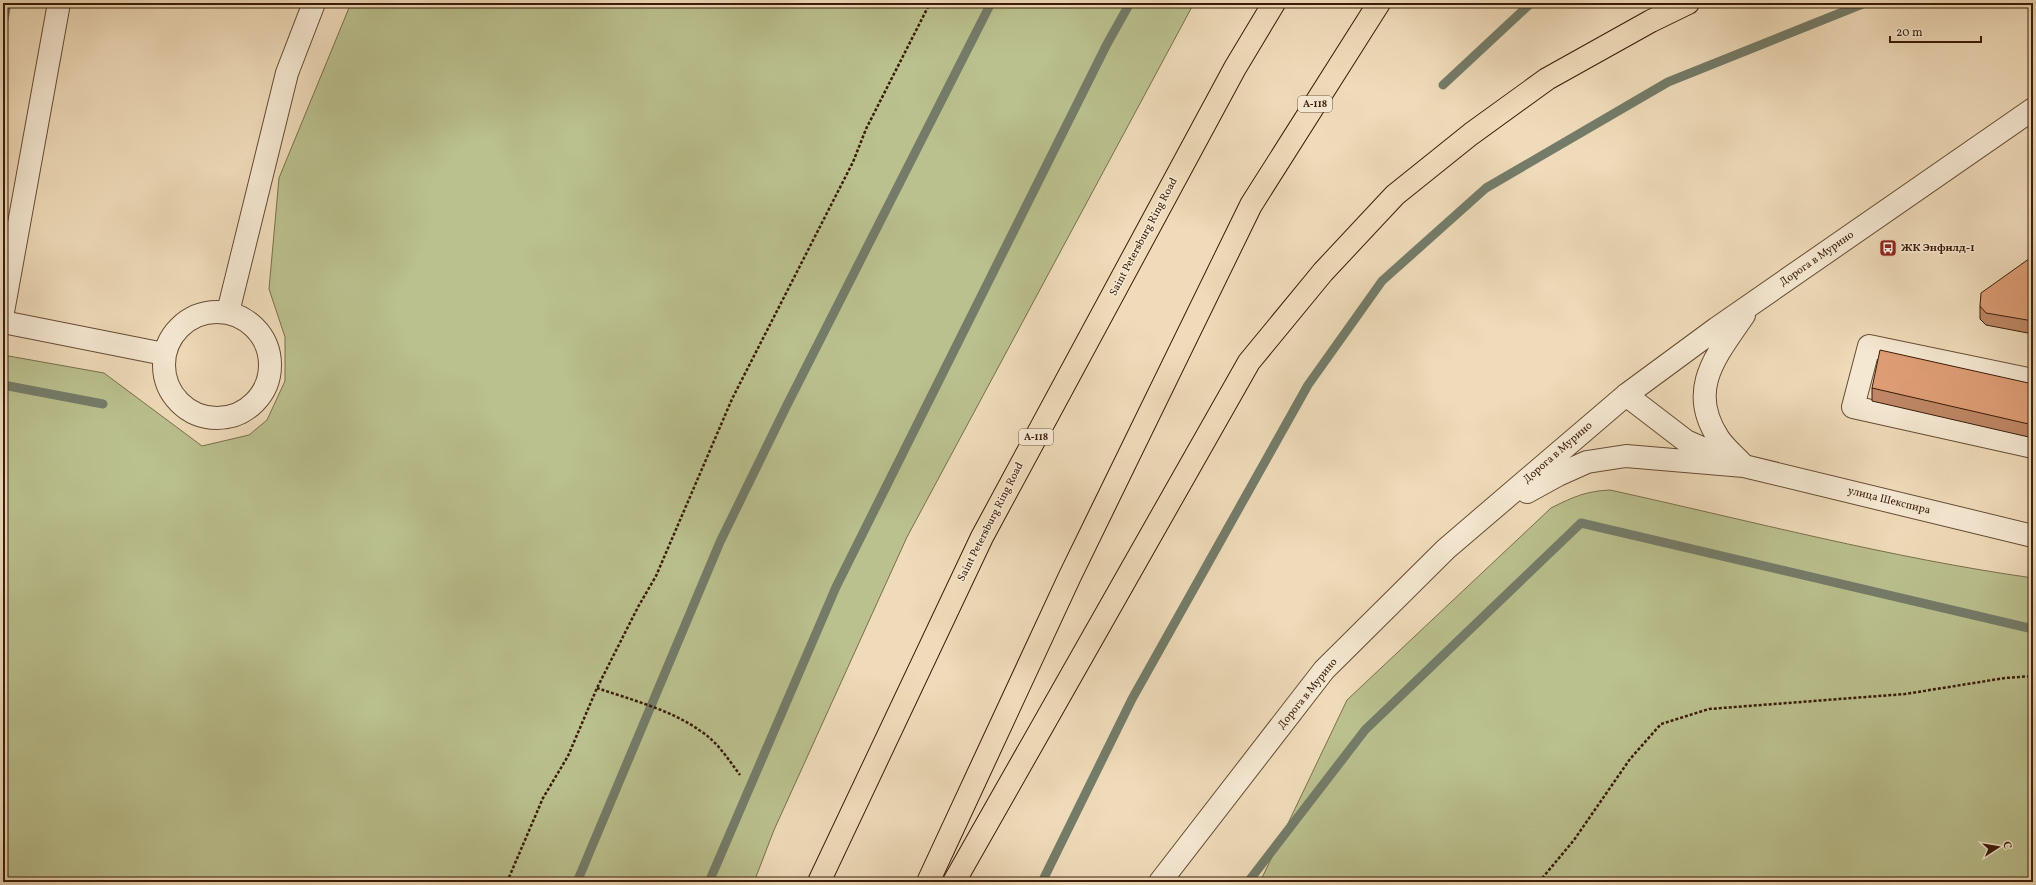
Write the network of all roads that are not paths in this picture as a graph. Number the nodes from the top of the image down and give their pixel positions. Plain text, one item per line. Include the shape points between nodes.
1 (60, 3) edge
2 (314, 3) edge
3 (1274, 3) edge
4 (1379, 3) edge
5 (1688, 3) edge
6 (2033, 109) edge
7 (1752, 305) junction
8 (3, 312) edge
9 (228, 312) junction
10 (3, 322) edge
11 (164, 354) junction
12 (2033, 380) edge
13 (1626, 395) junction
14 (2033, 447) edge
15 (1744, 466) junction
16 (1483, 518) junction
17 (2033, 536) edge
18 (819, 882) edge
19 (928, 882) edge
20 (954, 882) edge
21 (1160, 882) edge

1 - 8 street
2 - 9 street via 287,73
3 - 18 main road, Saint Petersburg Ring Road / А-118 via 1235,68 982,537
4 - 19 main road, А-118 via 1251,205 1070,576
5 - 20 main road via 1547,78 1471,134 1395,195 1323,272 1249,362
6 - 7 street, Дорога в Мурино
7 - 13 street, Дорога в Мурино
7 - 15 street via 1715,357 1704,390 1708,419 1720,440
9 - 11 street via 211,312 190,319 170,338
9 - 11 street via 245,319 258,331 267,347 270,364 267,382 259,398 245,410 229,417 211,418 194,414 179,403 169,389 163,372
10 - 11 street
12 - 14 street via 1869,346 1853,407
13 - 15 street via 1686,441
13 - 16 street, Дорога в Мурино
15 - 16 street via 1626,456 1587,462 1558,475
15 - 17 street, улица Шекспира
16 - 21 street, Дорога в Мурино via 1446,549 1324,670

